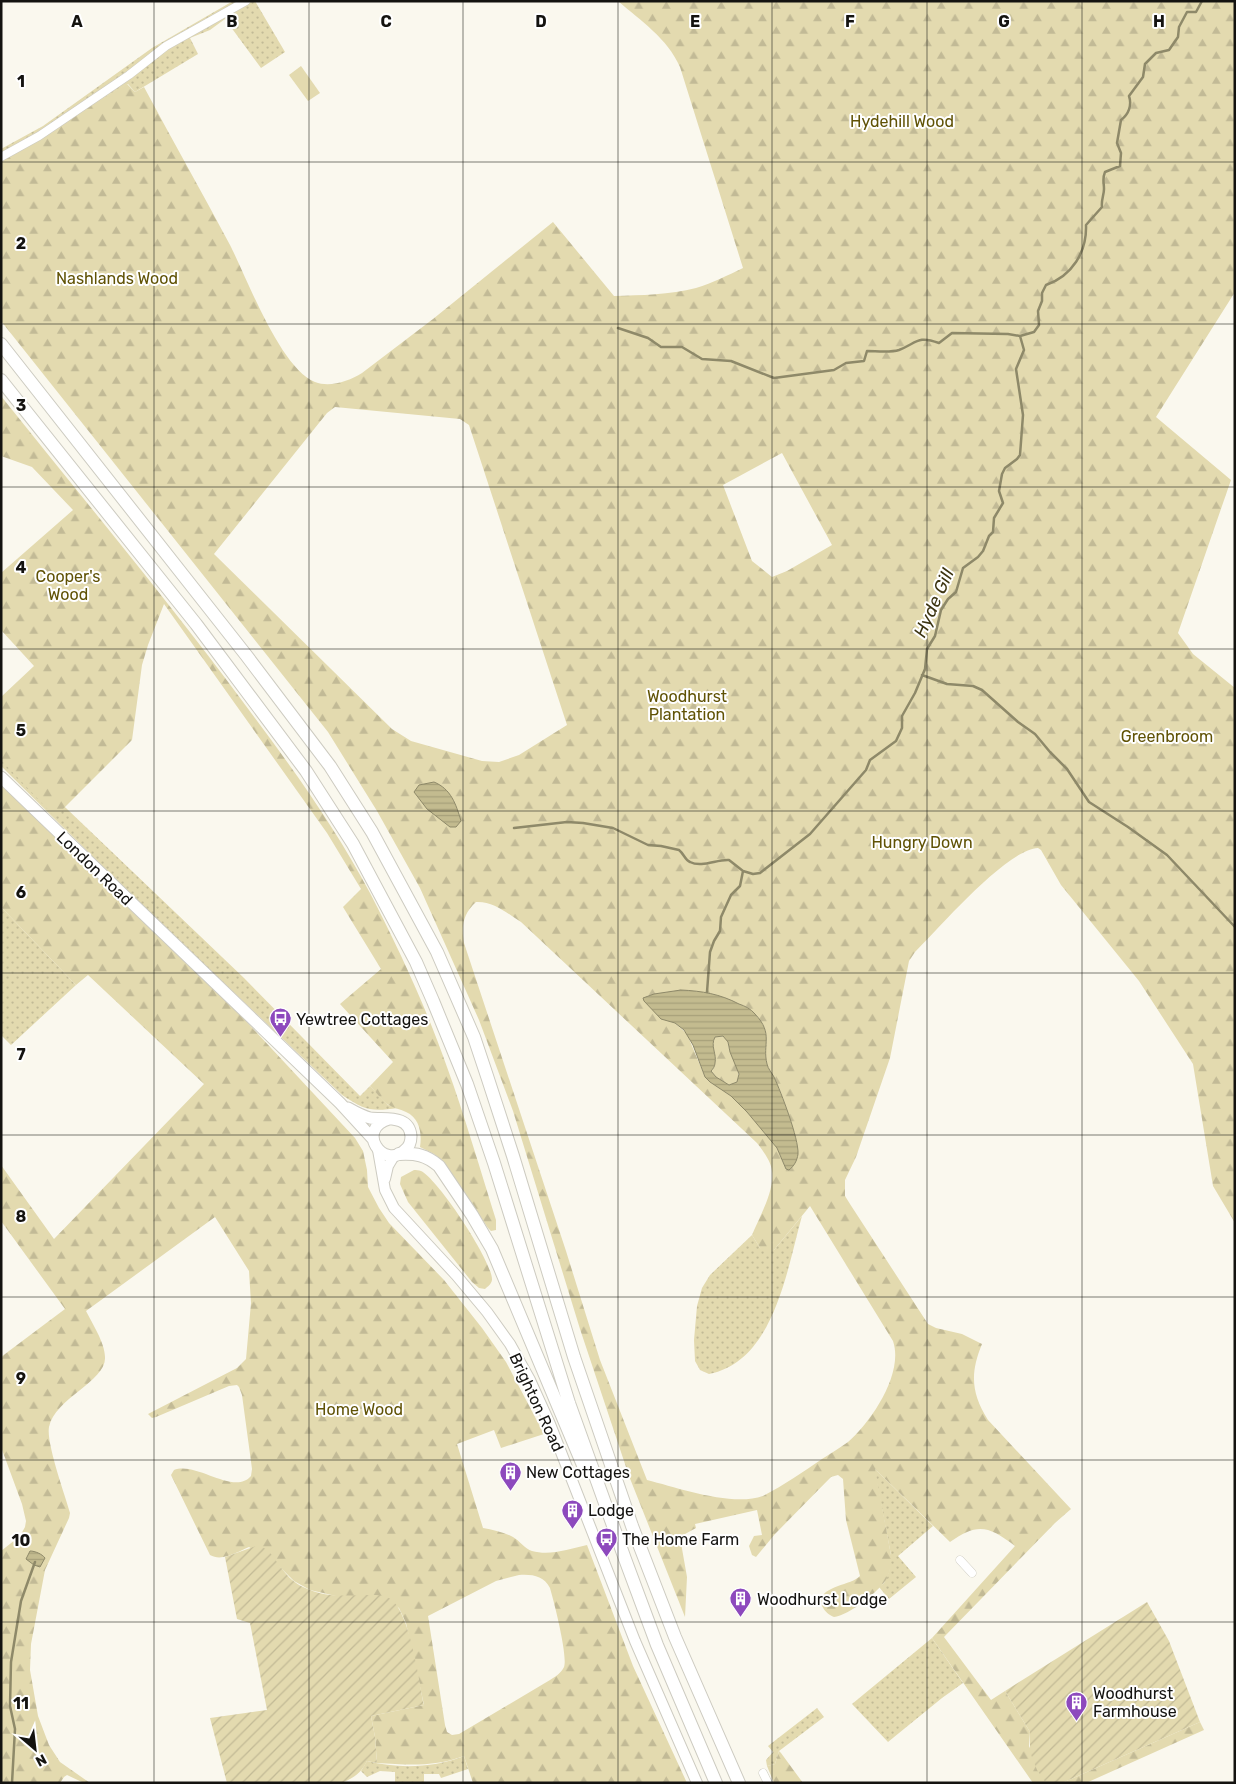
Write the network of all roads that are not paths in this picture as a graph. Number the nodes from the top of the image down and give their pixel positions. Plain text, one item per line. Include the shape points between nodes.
1 (246, 1) edge
2 (1, 157) edge
3 (1, 344) edge
4 (1, 380) edge
5 (1, 777) edge
6 (340, 1103) junction
7 (389, 1118) junction
8 (376, 1145) junction
9 (397, 1155) junction
10 (385, 1190) junction
11 (625, 1559) junction
12 (960, 1560) dead end
13 (972, 1573) dead end
14 (763, 1773) dead end
15 (697, 1783) edge
16 (716, 1783) edge
17 (739, 1783) edge
18 (768, 1783) edge

1 - 2 street via 166,46 47,131
3 - 17 highway via 330,766 372,832 437,952 487,1076 577,1366 632,1526 675,1637
4 - 11 highway via 230,667 306,771 373,880 423,978 467,1084 569,1403
5 - 6 main road, London Road
6 - 7 main road via 364,1116
6 - 8 main road
7 - 8 main road via 375,1128
7 - 9 main road via 406,1124 411,1135 408,1146
8 - 9 main road via 388,1156
8 - 10 street, Brighton Road
9 - 10 street via 388,1166
9 - 11 highway via 417,1154 439,1166 479,1225
10 - 15 street, Brighton Road via 396,1211 487,1312 523,1367 550,1424 635,1642
11 - 16 highway via 657,1645
12 - 13 street
14 - 18 street

